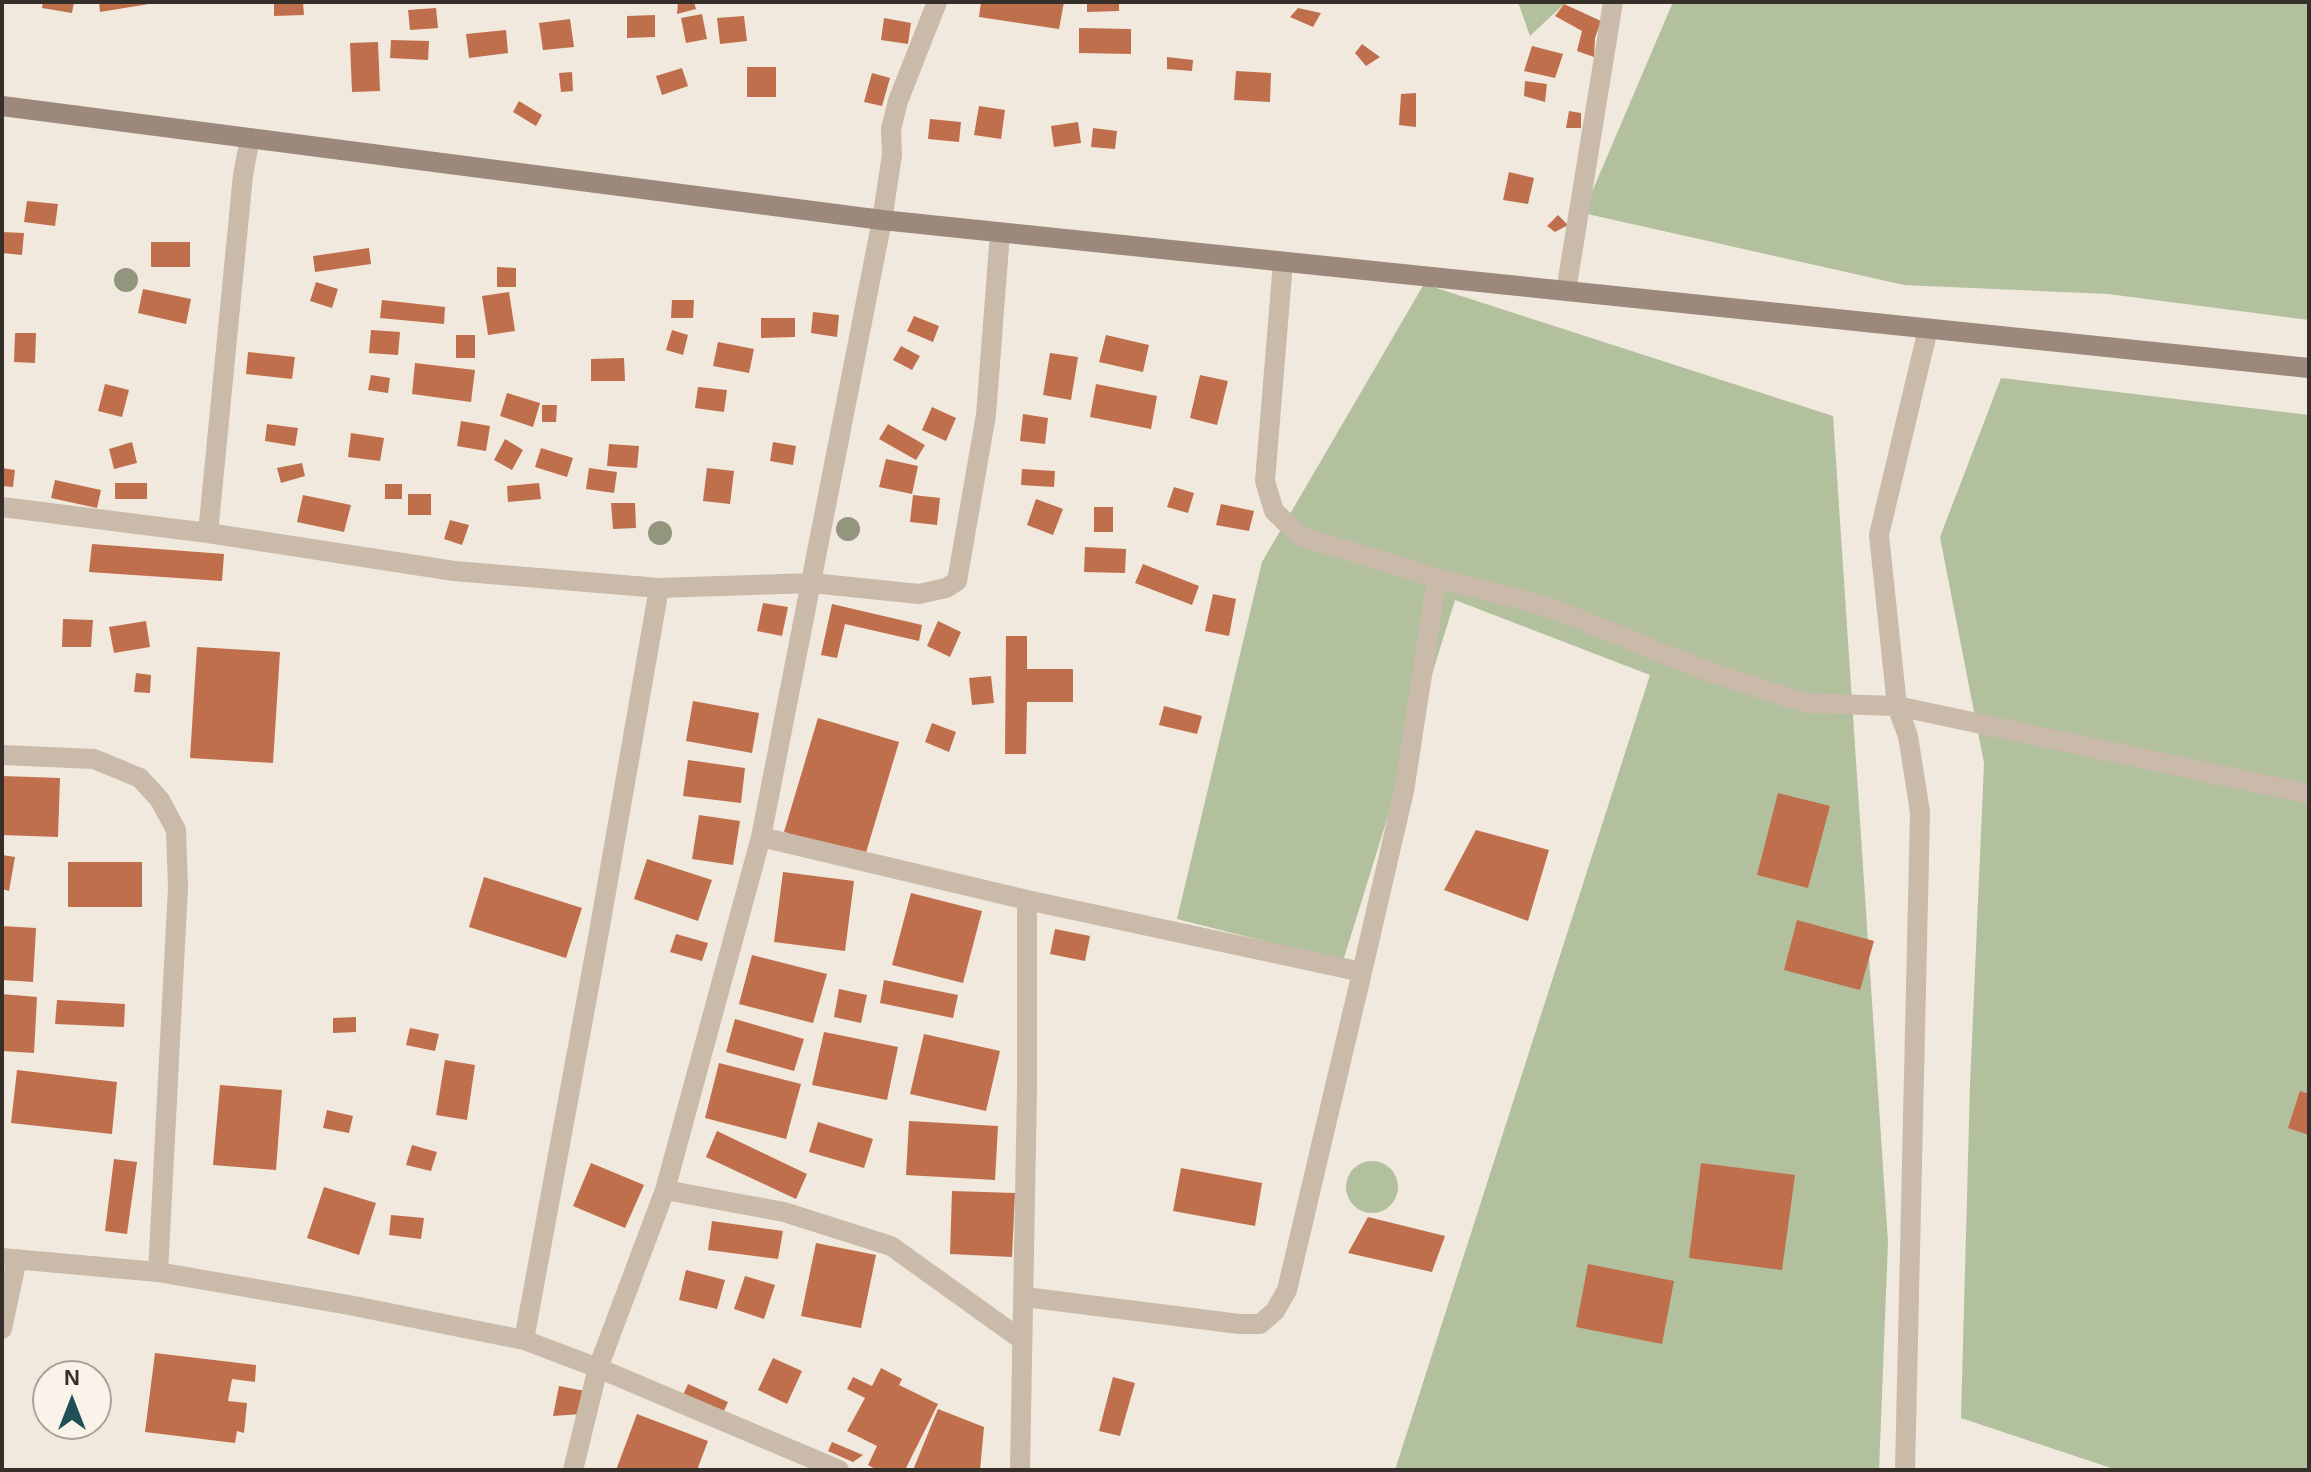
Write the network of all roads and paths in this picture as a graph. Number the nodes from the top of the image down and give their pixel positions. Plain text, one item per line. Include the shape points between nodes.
1 (937, 2) edge
2 (1613, 2) edge
3 (2, 106) edge
4 (250, 138) junction
5 (882, 220) junction
6 (1000, 233) junction
7 (1283, 262) junction
8 (1566, 291) junction
9 (1928, 329) junction
10 (2309, 368) edge
11 (2, 507) edge
12 (208, 533) junction
13 (1437, 578) junction
14 (812, 583) junction
15 (659, 588) junction
16 (1897, 706) junction
17 (2, 755) edge
18 (2309, 794) edge
19 (761, 837) junction
20 (1027, 900) junction
21 (1362, 972) junction
22 (665, 1190) junction
23 (9, 1258) edge
24 (158, 1272) junction
25 (1025, 1297) junction
26 (2, 1329) edge
27 (524, 1340) junction
28 (1022, 1340) junction
29 (598, 1368) junction
30 (573, 1470) edge
31 (839, 1470) edge
32 (1020, 1470) edge
33 (1905, 1470) edge

1 - 5 street via 898,101
2 - 8 street
3 - 4 street
4 - 5 street
4 - 12 street
5 - 6 street
5 - 14 street
6 - 7 street
6 - 14 street via 986,415 957,581 919,594
7 - 8 street
7 - 13 street via 1265,464 1269,501 1300,536
8 - 9 street
9 - 10 street
9 - 16 street via 1879,535
11 - 12 street
12 - 15 street via 454,571
13 - 16 street via 1549,607 1699,668 1805,703
13 - 21 street via 1404,791
14 - 15 street
14 - 19 street
15 - 27 street
16 - 18 street
16 - 33 street via 1908,736 1920,812
17 - 24 street via 94,759 140,778 176,830 178,887
19 - 20 street
19 - 22 street
20 - 21 street
20 - 25 street
21 - 25 street via 1287,1290 1275,1311 1260,1324 1239,1324
22 - 28 street via 784,1212 891,1246
22 - 29 street
23 - 24 street
23 - 26 street
24 - 27 street
25 - 28 street
27 - 29 street
28 - 32 street
29 - 30 street
29 - 31 street

